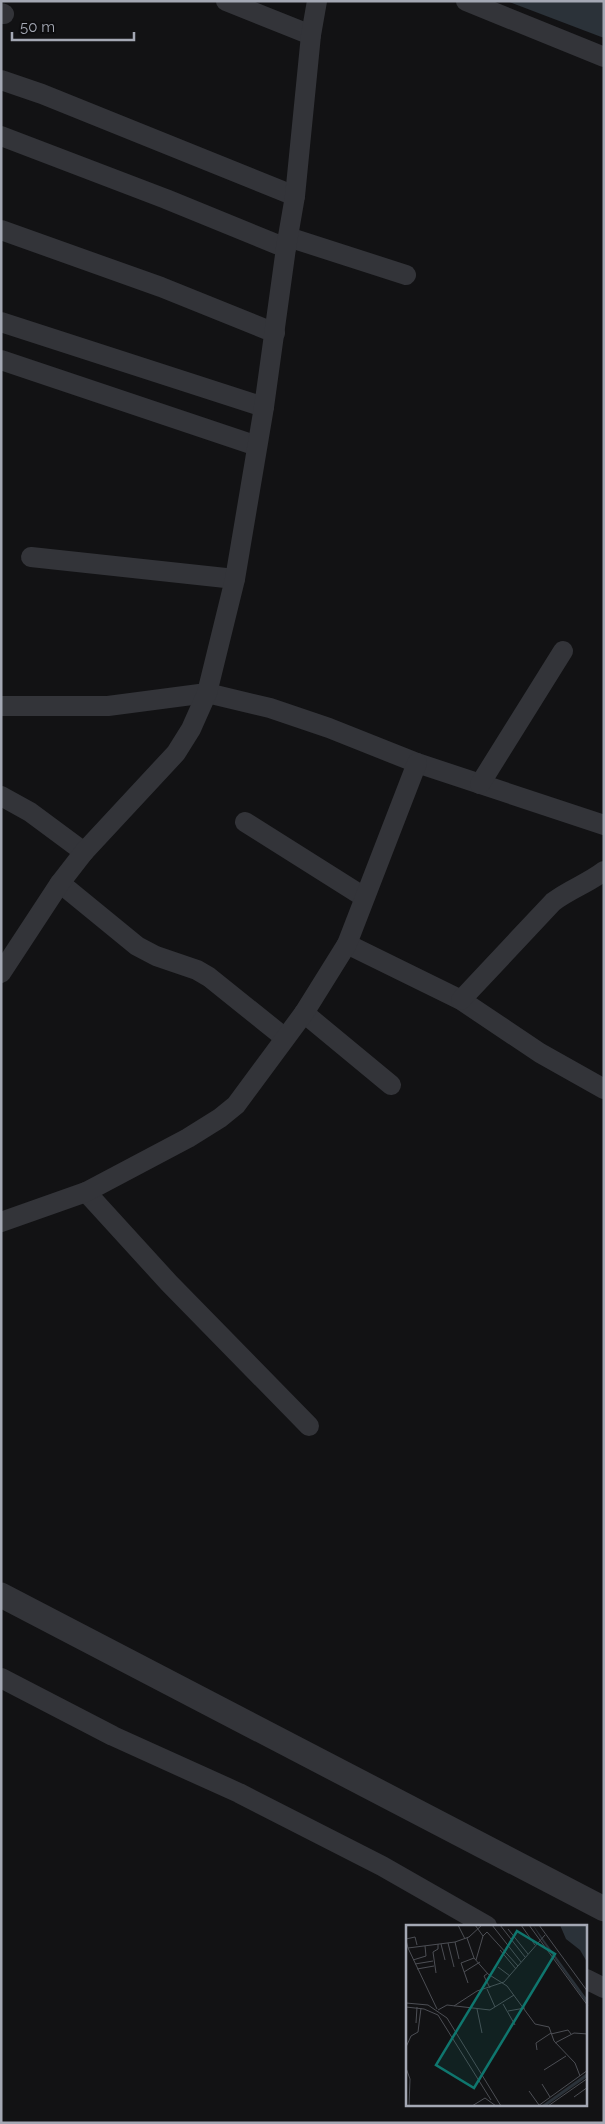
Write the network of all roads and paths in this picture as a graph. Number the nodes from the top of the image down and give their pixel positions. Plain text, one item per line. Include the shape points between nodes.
1 (226, 1) edge
2 (317, 1) edge
3 (466, 1) edge
4 (311, 35) junction
5 (604, 57) edge
6 (1, 80) edge
7 (1, 136) edge
8 (295, 196) junction
9 (1, 230) edge
10 (287, 243) junction
11 (406, 275) dead end
12 (1, 322) edge
13 (275, 334) junction
14 (1, 360) edge
15 (264, 407) junction
16 (257, 446) junction
17 (31, 557) dead end
18 (235, 579) junction
19 (564, 651) dead end
20 (207, 693) junction
21 (1, 706) edge
22 (417, 763) junction
23 (480, 784) junction
24 (1, 796) edge
25 (245, 822) dead end
26 (604, 825) edge
27 (84, 852) junction
28 (604, 871) edge
29 (60, 882) junction
30 (364, 897) junction
31 (347, 944) junction
32 (1, 973) edge
33 (461, 1000) junction
34 (304, 1013) junction
35 (285, 1038) junction
36 (391, 1085) dead end
37 (604, 1089) edge
38 (86, 1192) junction
39 (1, 1222) edge
40 (309, 1426) dead end
41 (1, 1595) edge
42 (1, 1678) edge
43 (604, 1909) edge
44 (485, 1925) edge
45 (588, 1979) edge
46 (604, 1988) edge

1 - 4 street
2 - 4 street
3 - 5 street
4 - 8 street
6 - 8 street
7 - 10 street
8 - 10 street
9 - 13 street via 161,287
10 - 11 street
10 - 13 street
12 - 15 street
13 - 15 street
14 - 16 street
15 - 16 street
16 - 18 street
17 - 18 street
18 - 20 street
19 - 23 street
20 - 21 street via 108,706
20 - 22 street via 270,708
20 - 27 street via 176,753
22 - 23 street
22 - 30 street
23 - 26 street
24 - 27 street via 30,812
25 - 30 street
27 - 29 street
28 - 33 street via 553,902
29 - 32 street
29 - 35 street via 137,946 209,977
30 - 31 street
31 - 33 street
31 - 34 street
33 - 37 street via 540,1053
34 - 35 street
34 - 36 street
35 - 38 street via 247,1092 220,1118
38 - 39 street
38 - 40 street via 169,1283
41 - 43 street
42 - 44 street via 113,1736 239,1793 365,1857
45 - 46 street

